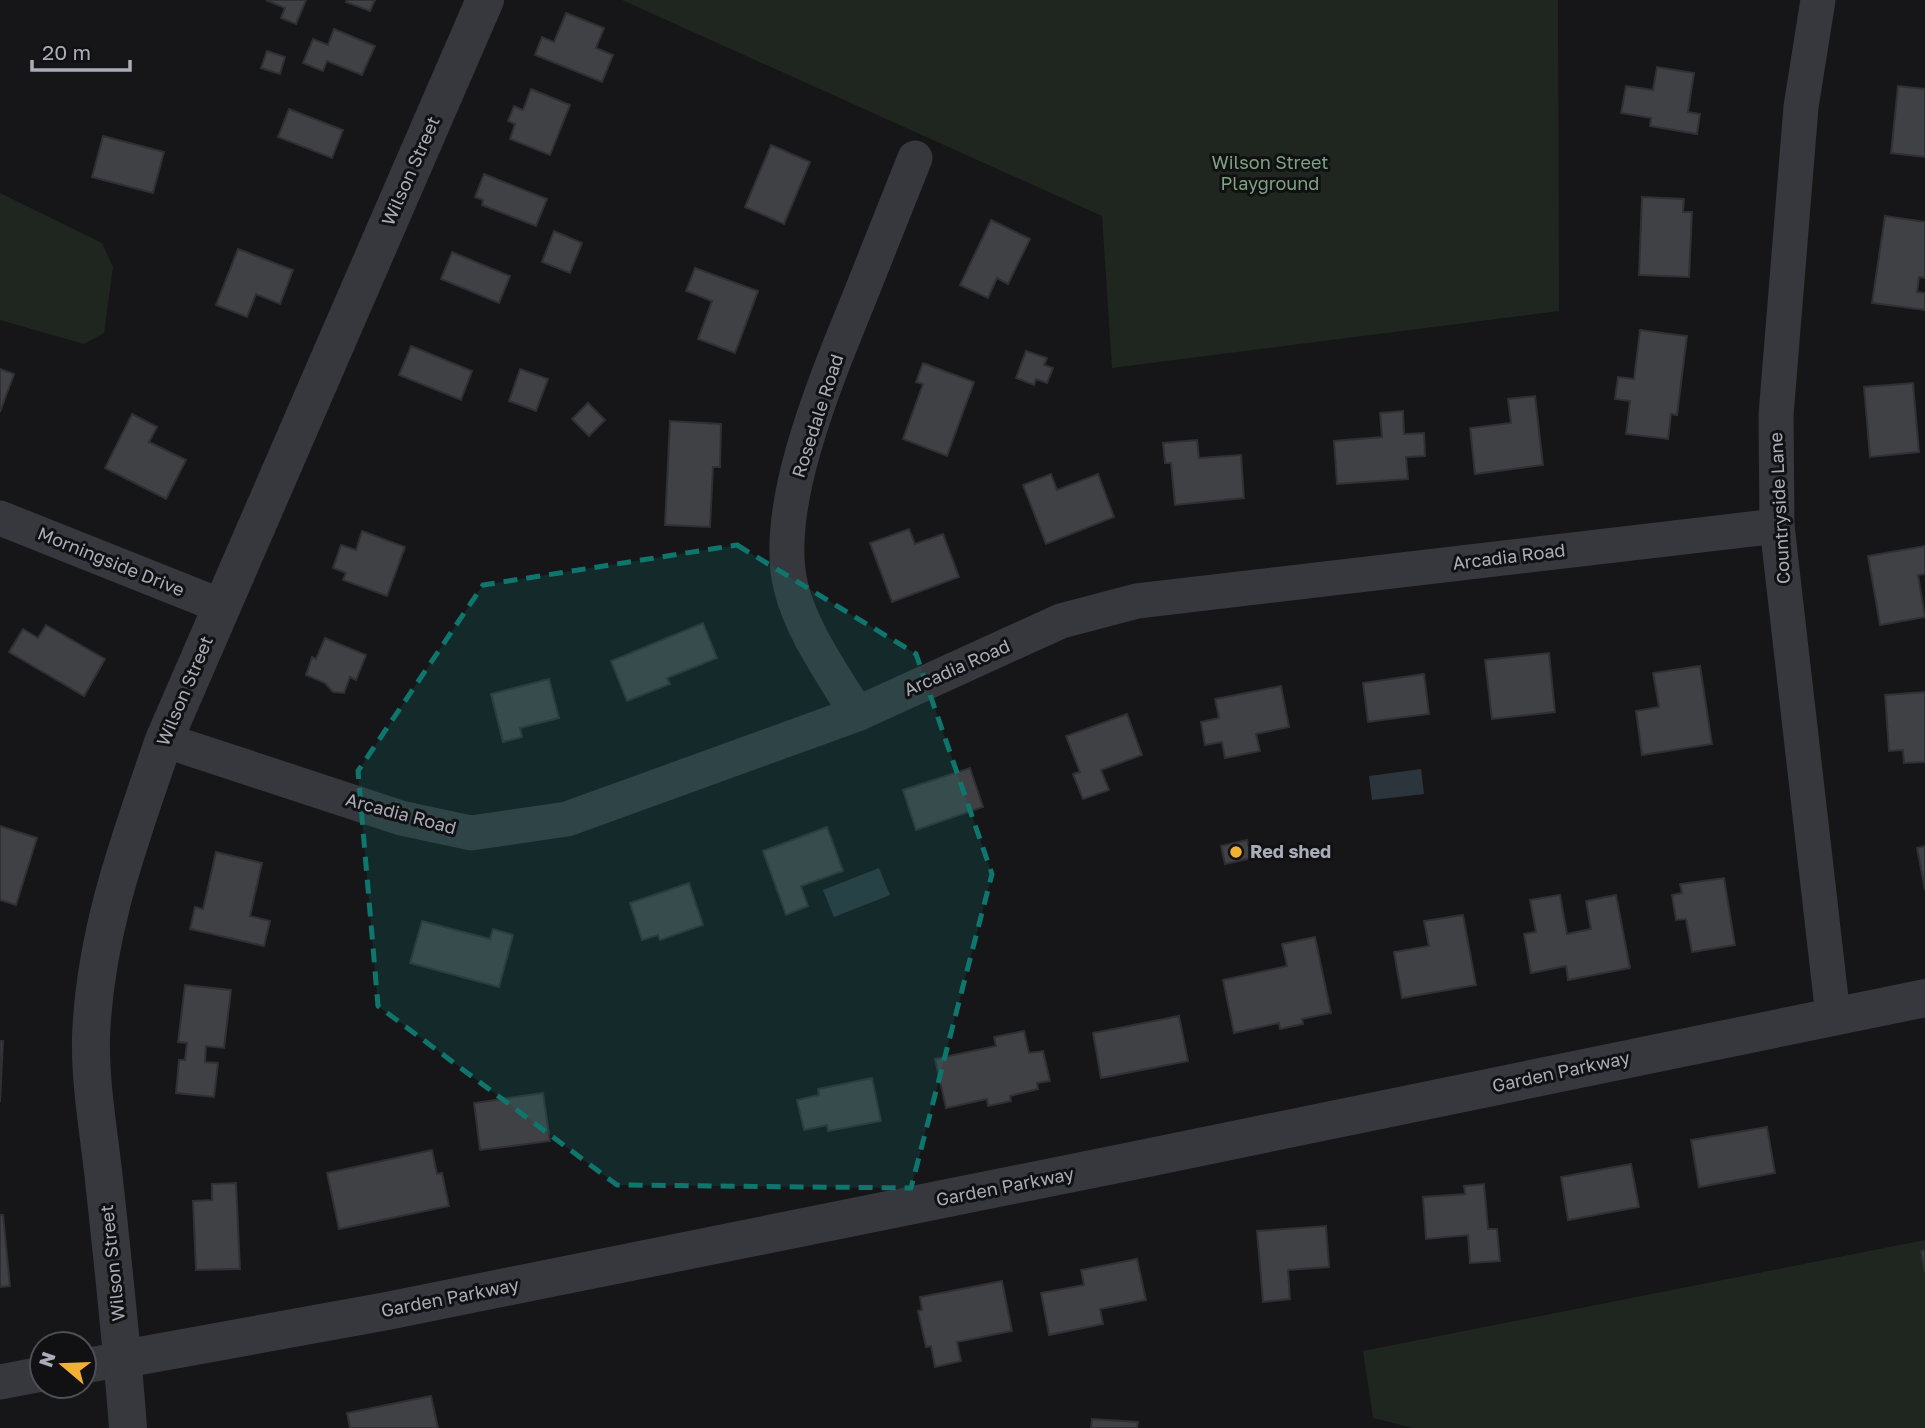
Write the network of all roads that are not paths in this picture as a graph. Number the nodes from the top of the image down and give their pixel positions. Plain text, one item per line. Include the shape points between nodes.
1 (485, 0) edge
2 (1818, 0) edge
3 (915, 158) dead end
4 (0, 518) edge
5 (1777, 526) junction
6 (221, 606) junction
7 (857, 714) junction
8 (164, 740) junction
9 (1925, 998) edge
10 (1833, 1016) junction
11 (123, 1359) junction
12 (98, 1363) edge
13 (28, 1377) edge
14 (0, 1382) edge
15 (128, 1428) edge

1 - 6 street, Wilson Street
2 - 5 street, Countryside Lane via 1801,107 1776,415
3 - 7 street, Rosedale Road via 823,389 804,447 786,537 791,586 810,633
4 - 6 street, Morningside Drive
5 - 7 street, Arcadia Road via 1137,601 1061,621
5 - 10 street, Countryside Lane
6 - 8 street, Wilson Street
7 - 8 street, Arcadia Road via 567,819 471,833 401,818
8 - 11 street, Wilson Street via 103,933 91,1039
9 - 10 street, Garden Parkway
10 - 11 street, Garden Parkway via 1109,1166
11 - 12 street, Garden Parkway
11 - 15 street, Wilson Street
13 - 14 street

